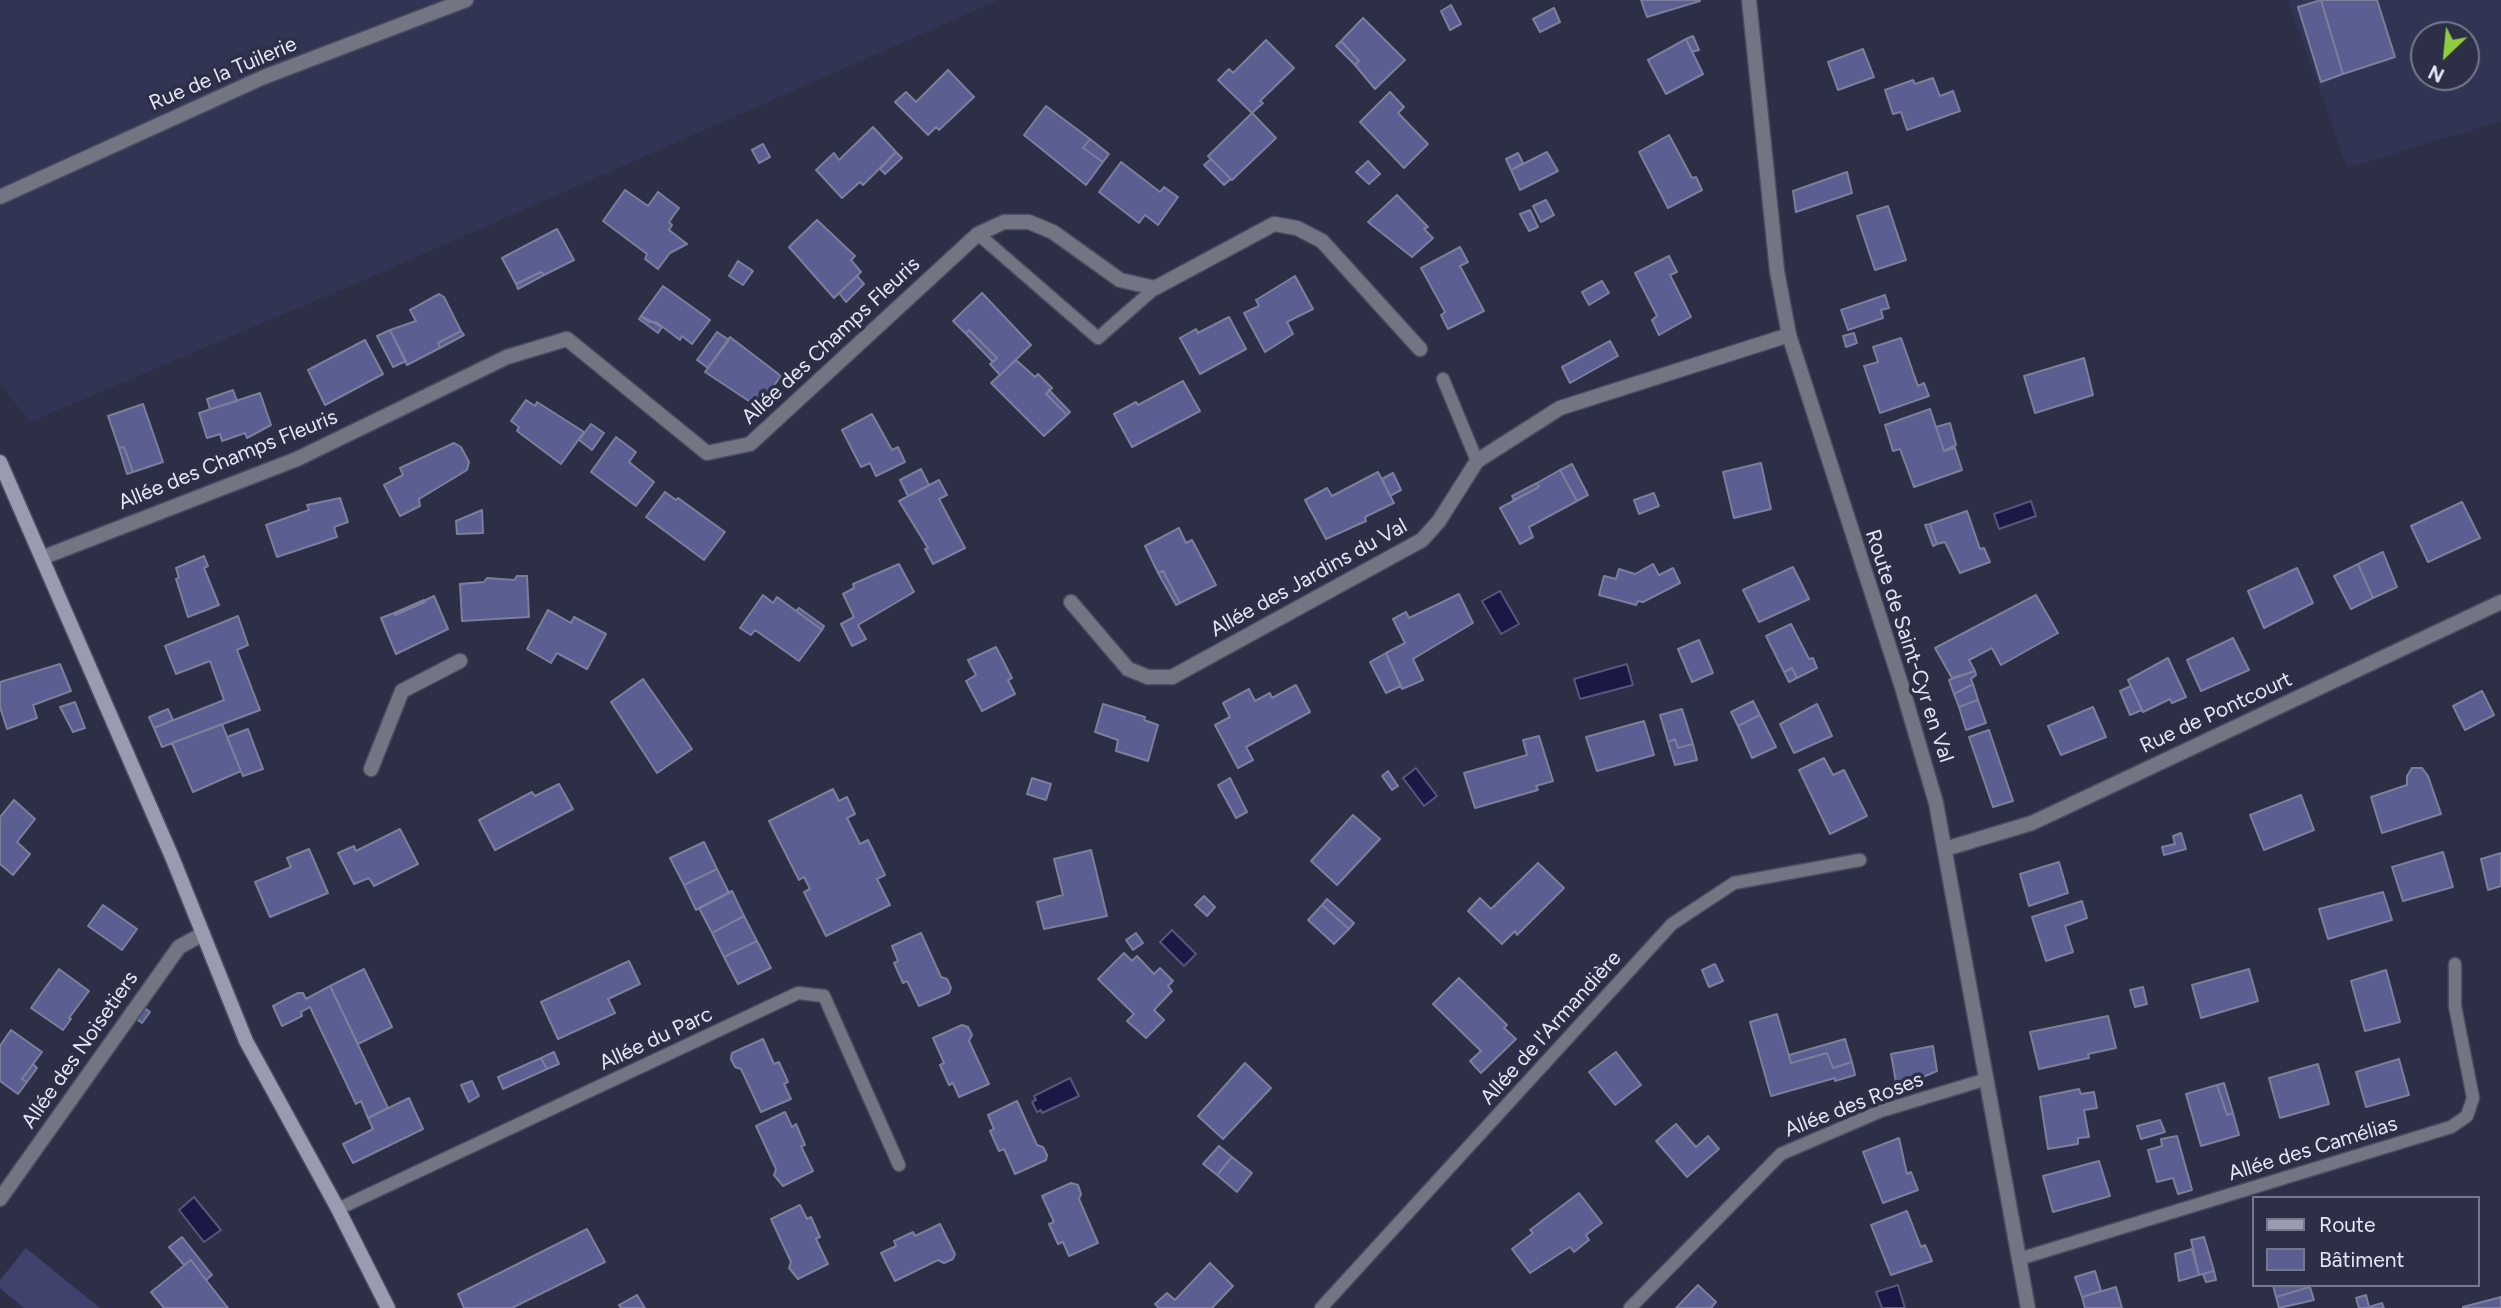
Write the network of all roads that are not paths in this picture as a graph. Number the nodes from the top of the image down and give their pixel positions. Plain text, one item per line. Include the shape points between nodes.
1 (466, 0) edge
2 (1749, 0) edge
3 (0, 197) edge
4 (978, 234) junction
5 (1155, 288) junction
6 (1789, 335) junction
7 (1420, 349) dead end
8 (1444, 379) dead end
9 (1477, 461) junction
10 (0, 462) edge
11 (44, 558) junction
12 (1071, 602) dead end
13 (2501, 602) edge
14 (460, 661) dead end
15 (371, 769) dead end
16 (1945, 849) junction
17 (1860, 860) dead end
18 (203, 934) junction
19 (2455, 964) dead end
20 (1987, 1079) junction
21 (899, 1165) dead end
22 (0, 1199) edge
23 (338, 1209) junction
24 (2019, 1259) junction
25 (388, 1308) edge
26 (1321, 1308) edge
27 (1630, 1308) edge
28 (2028, 1308) edge

1 - 3 street, Rue de la Tuilerie via 264,77
2 - 6 street, Route de Saint-Cyr en Val via 1777,271
4 - 5 street, Allée des Champs Fleuris via 1004,222 1029,222 1053,232 1120,280
4 - 5 lane via 1098,338
4 - 11 street, Allée des Champs Fleuris via 750,444 707,453 567,339 507,357 297,459
5 - 7 street via 1274,225 1297,228 1322,241
6 - 9 street, Allée des Jardins du Val via 1560,408
6 - 16 street, Route de Saint-Cyr en Val via 1902,687
8 - 9 lane
9 - 12 street, Allée des Jardins du Val via 1422,540 1172,677 1148,677 1128,669
10 - 11 main road
11 - 18 main road
13 - 16 street, Rue de Pontcourt via 2032,823
14 - 15 street via 402,691
16 - 20 street, Route de Saint-Cyr en Val
17 - 26 lane, Allée de l'Armandière via 1734,883 1672,924
18 - 22 street, Allée des Noisetiers via 179,947
18 - 23 main road via 246,1041
19 - 24 lane, Allée des Camélias via 2455,1006 2473,1098 2467,1116 2451,1127
20 - 24 street, Route de Saint-Cyr en Val
20 - 27 lane, Allée des Roses via 1881,1111 1780,1154
21 - 23 lane, Allée du Parc via 824,996 798,993
23 - 25 main road
24 - 28 street, Route de Saint-Cyr en Val

